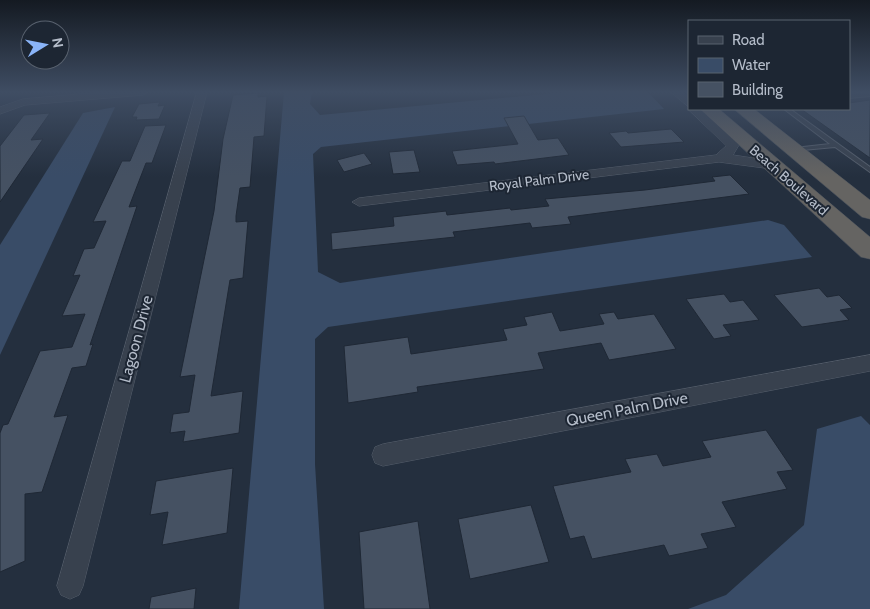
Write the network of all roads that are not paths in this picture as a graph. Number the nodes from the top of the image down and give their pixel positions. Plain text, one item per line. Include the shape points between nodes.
1 (194, 120) edge
2 (706, 120) edge
3 (722, 120) edge
4 (755, 120) edge
5 (758, 120) edge
6 (803, 120) edge
7 (761, 123) junction
8 (837, 145) junction
9 (794, 150) junction
10 (719, 158) junction
11 (870, 170) edge
12 (779, 171) junction
13 (359, 202) dead end
14 (870, 212) edge
15 (870, 236) edge
16 (870, 250) edge
17 (870, 363) edge
18 (383, 455) dead end
19 (70, 586) dead end

1 - 19 street, Lagoon Drive
2 - 10 street via 733,145
3 - 12 highway, Beach Boulevard
4 - 7 highway
5 - 7 highway
6 - 8 lane
7 - 9 highway
8 - 9 lane
8 - 11 lane
9 - 14 highway
10 - 12 street, Royal Palm Drive via 744,160
10 - 13 street, Royal Palm Drive
12 - 15 highway via 826,199
12 - 16 highway, Beach Boulevard
17 - 18 street, Queen Palm Drive

